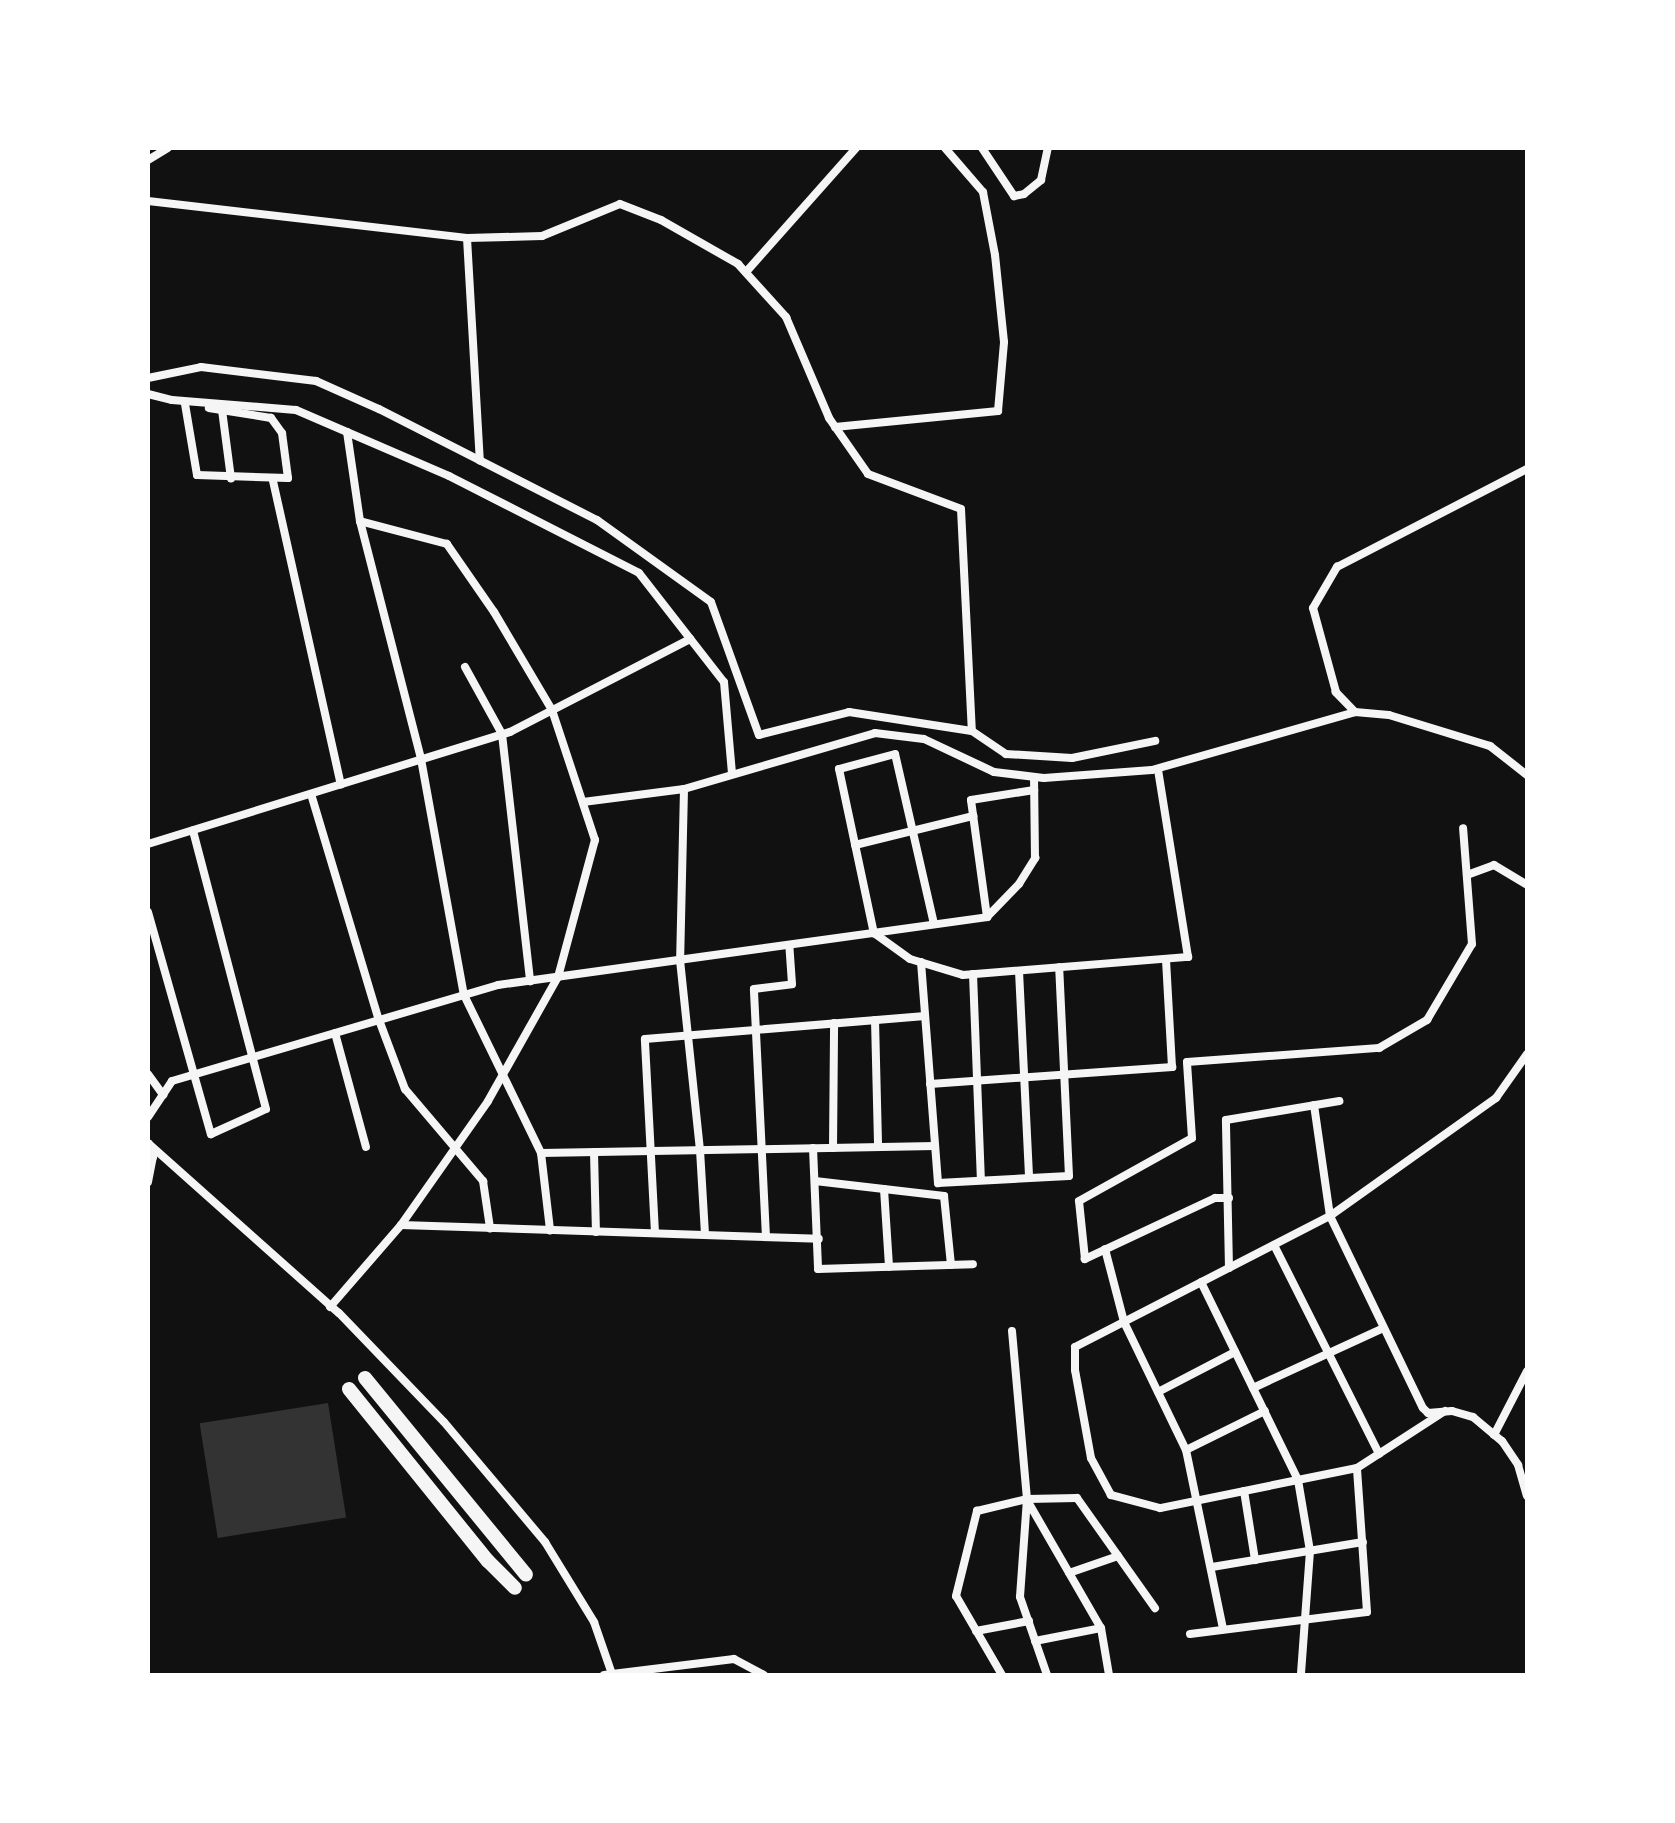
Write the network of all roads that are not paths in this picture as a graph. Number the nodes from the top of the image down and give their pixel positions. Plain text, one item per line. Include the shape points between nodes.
1 (168, 148) edge
2 (856, 148) edge
3 (945, 148) edge
4 (982, 148) edge
5 (1048, 148) edge
6 (148, 160) edge
7 (148, 201) edge
8 (467, 238) junction
9 (746, 272) junction
10 (148, 378) edge
11 (148, 394) edge
12 (172, 400) junction
13 (185, 404) junction
14 (222, 410) junction
15 (835, 427) junction
16 (347, 432) junction
17 (480, 461) junction
18 (1527, 469) edge
19 (231, 478) junction
20 (273, 481) junction
21 (360, 521) junction
22 (690, 639) junction
23 (465, 667) dead end
24 (552, 710) junction
25 (1355, 712) junction
26 (972, 731) junction
27 (502, 734) junction
28 (1155, 741) dead end
29 (421, 759) junction
30 (1158, 769) junction
31 (732, 773) junction
32 (1527, 775) edge
33 (1034, 777) junction
34 (341, 784) junction
35 (684, 789) junction
36 (1034, 790) junction
37 (311, 794) junction
38 (583, 802) junction
39 (973, 816) junction
40 (1463, 828) dead end
41 (193, 830) junction
42 (913, 831) junction
43 (148, 844) edge
44 (855, 845) junction
45 (1467, 875) junction
46 (1527, 885) edge
47 (148, 912) edge
48 (987, 917) junction
49 (934, 924) junction
50 (874, 933) junction
51 (789, 945) junction
52 (1166, 959) junction
53 (680, 960) junction
54 (921, 962) junction
55 (1059, 967) junction
56 (1019, 971) junction
57 (973, 974) junction
58 (558, 977) junction
59 (530, 981) junction
60 (464, 995) junction
61 (925, 1016) junction
62 (379, 1020) junction
63 (875, 1020) junction
64 (834, 1023) junction
65 (758, 1030) junction
66 (335, 1033) junction
67 (688, 1035) junction
68 (1527, 1054) edge
69 (252, 1057) junction
70 (504, 1073) junction
71 (148, 1074) edge
72 (193, 1075) junction
73 (1065, 1075) junction
74 (1023, 1078) junction
75 (977, 1081) junction
76 (930, 1084) junction
77 (163, 1095) junction
78 (1339, 1101) dead end
79 (1314, 1105) junction
80 (148, 1117) edge
81 (148, 1143) edge
82 (935, 1146) junction
83 (366, 1147) dead end
84 (878, 1147) junction
85 (455, 1148) junction
86 (813, 1148) junction
87 (833, 1148) junction
88 (761, 1149) junction
89 (700, 1150) junction
90 (653, 1151) junction
91 (594, 1152) junction
92 (541, 1153) junction
93 (1029, 1178) junction
94 (981, 1180) junction
95 (815, 1181) junction
96 (148, 1182) edge
97 (884, 1189) junction
98 (1229, 1198) junction
99 (1330, 1216) junction
100 (401, 1225) junction
101 (490, 1228) junction
102 (550, 1230) junction
103 (596, 1232) junction
104 (655, 1233) junction
105 (705, 1235) junction
106 (766, 1237) junction
107 (819, 1239) junction
108 (1274, 1245) junction
109 (1105, 1249) junction
110 (973, 1264) dead end
111 (951, 1265) junction
112 (889, 1267) junction
113 (1229, 1268) junction
114 (1201, 1282) junction
115 (330, 1307) junction
116 (1124, 1322) junction
117 (1381, 1329) junction
118 (1012, 1331) dead end
119 (1235, 1352) junction
120 (1329, 1354) junction
121 (1527, 1371) edge
122 (365, 1378) dead end
123 (1253, 1388) junction
124 (349, 1389) dead end
125 (1158, 1392) junction
126 (1265, 1411) junction
127 (1445, 1411) junction
128 (1494, 1435) junction
129 (1186, 1450) junction
130 (1379, 1454) junction
131 (1357, 1468) junction
132 (1524, 1475) edge
133 (1298, 1480) junction
134 (1244, 1491) junction
135 (1527, 1496) edge
136 (1027, 1499) junction
137 (1199, 1500) junction
138 (1363, 1542) junction
139 (1310, 1551) junction
140 (1118, 1556) junction
141 (1255, 1560) junction
142 (1212, 1567) junction
143 (1069, 1573) junction
144 (526, 1575) dead end
145 (515, 1588) dead end
146 (1155, 1608) dead end
147 (1305, 1619) junction
148 (1029, 1621) junction
149 (1101, 1628) junction
150 (1223, 1629) junction
151 (976, 1631) junction
152 (1190, 1634) dead end
153 (1035, 1641) junction
154 (608, 1674) edge
155 (764, 1675) edge
156 (1002, 1675) edge
157 (1047, 1675) edge
158 (1109, 1675) edge
159 (1301, 1675) edge

1 - 6 street
2 - 9 street
3 - 15 street via 983,192 1004,342 998,411
4 - 5 street via 1014,196 1041,180
7 - 8 street
8 - 9 street via 542,236 620,204 661,220
8 - 17 street
9 - 15 street via 786,317
10 - 17 street via 201,367 316,381
11 - 12 street
12 - 13 street
12 - 16 street via 296,410
13 - 14 street
13 - 19 street via 197,475
14 - 19 street
14 - 20 street via 271,418 282,433 288,478
15 - 26 street via 868,474 961,509
16 - 21 street
16 - 22 street via 449,476 639,573
17 - 26 street via 597,520 711,602 759,735 849,712
18 - 25 street via 1337,567 1313,608 1336,692
19 - 20 street
20 - 34 street
21 - 24 street via 447,544
21 - 29 street
22 - 24 street
22 - 31 street via 724,682
23 - 27 street
24 - 27 street
24 - 38 street
25 - 30 street
25 - 32 street via 1389,715 1490,746
26 - 28 street via 1006,754 1072,758
27 - 29 street
27 - 59 street
29 - 34 street
29 - 60 street
30 - 33 street
30 - 52 street via 1188,957
31 - 33 street via 875,733 924,739 994,772
31 - 35 street
33 - 36 street
34 - 37 street
35 - 38 street
35 - 53 street
36 - 39 street via 971,800
36 - 48 street via 1035,858
37 - 41 street
37 - 62 street
38 - 58 street via 595,840
39 - 42 street
39 - 48 street
40 - 45 street
41 - 43 street
41 - 69 street
42 - 44 street
42 - 44 street via 895,754 839,769
42 - 49 street
44 - 50 street
45 - 46 street via 1494,865
45 - 109 street via 1472,944 1427,1020 1379,1048 1187,1062 1192,1138 1079,1201 1085,1259
47 - 72 street
48 - 49 street
49 - 50 street
50 - 51 street
50 - 54 street
51 - 53 street
51 - 65 street via 792,984 754,989
52 - 55 street
52 - 73 street via 1172,1067
53 - 58 street
53 - 67 street
54 - 57 street
54 - 61 street
55 - 56 street
55 - 73 street
56 - 57 street
56 - 74 street
57 - 75 street
58 - 59 street
58 - 70 street
59 - 60 street
60 - 62 street
60 - 70 street
61 - 63 street
61 - 76 street
62 - 66 street
62 - 85 street via 405,1089
63 - 64 street
63 - 84 street
64 - 65 street
64 - 87 street
65 - 67 street
65 - 88 street
66 - 69 street
66 - 83 street
67 - 89 street
67 - 90 street via 645,1039
68 - 99 street via 1496,1098
69 - 72 street
69 - 72 street via 266,1109 211,1134
70 - 85 street
70 - 92 street
71 - 77 street
72 - 77 street via 172,1081
73 - 74 street
73 - 93 street via 1069,1176
74 - 75 street
74 - 93 street
75 - 76 street
75 - 94 street
76 - 82 street
77 - 80 street
78 - 79 street
79 - 98 street via 1226,1120
79 - 99 street
81 - 96 street via 153,1157
81 - 115 street
82 - 84 street
82 - 94 street via 938,1183
84 - 87 street
85 - 100 street
85 - 101 street via 483,1181
86 - 87 street
86 - 88 street
86 - 95 street
88 - 89 street
88 - 106 street
89 - 90 street
89 - 105 street
90 - 91 street
90 - 104 street
91 - 92 street
91 - 103 street
92 - 102 street
93 - 94 street
95 - 97 street
95 - 107 street
97 - 111 street via 944,1196
97 - 112 street
98 - 109 street via 1215,1198
98 - 113 street
99 - 108 street
99 - 117 street
100 - 101 street
100 - 115 street
101 - 102 street
102 - 103 street
103 - 104 street
104 - 105 street
105 - 106 street
106 - 107 street
107 - 112 street via 818,1269
108 - 113 street
108 - 120 street
109 - 116 street
110 - 111 street
111 - 112 street
113 - 114 street
114 - 116 street
114 - 119 street
115 - 154 street via 444,1422 545,1542 594,1622
116 - 125 street
116 - 137 street via 1075,1347 1091,1458 1111,1495 1160,1508
117 - 120 street
117 - 127 street via 1423,1408 1428,1413
118 - 136 street
119 - 123 street
119 - 125 street
120 - 123 street
120 - 130 street
121 - 128 street
122 - 144 main road
123 - 126 street
124 - 145 main road
125 - 129 street
126 - 129 street
126 - 133 street
127 - 128 street via 1473,1417
127 - 130 street
128 - 132 street
129 - 137 street
130 - 131 street
131 - 133 street
131 - 138 street
132 - 135 street
133 - 134 street
133 - 139 street
134 - 137 street
134 - 141 street
136 - 140 street via 1077,1498
136 - 143 street
136 - 148 street via 1020,1597
136 - 151 street via 977,1511 956,1596
137 - 142 street
138 - 139 street
138 - 147 street via 1367,1612
139 - 141 street
139 - 147 street
140 - 143 street
140 - 146 street
141 - 142 street
142 - 150 street
143 - 149 street
147 - 150 street
147 - 159 street
148 - 151 street
148 - 153 street
149 - 153 street
149 - 158 street
150 - 152 street
151 - 156 street
153 - 157 street
154 - 155 street via 734,1659

